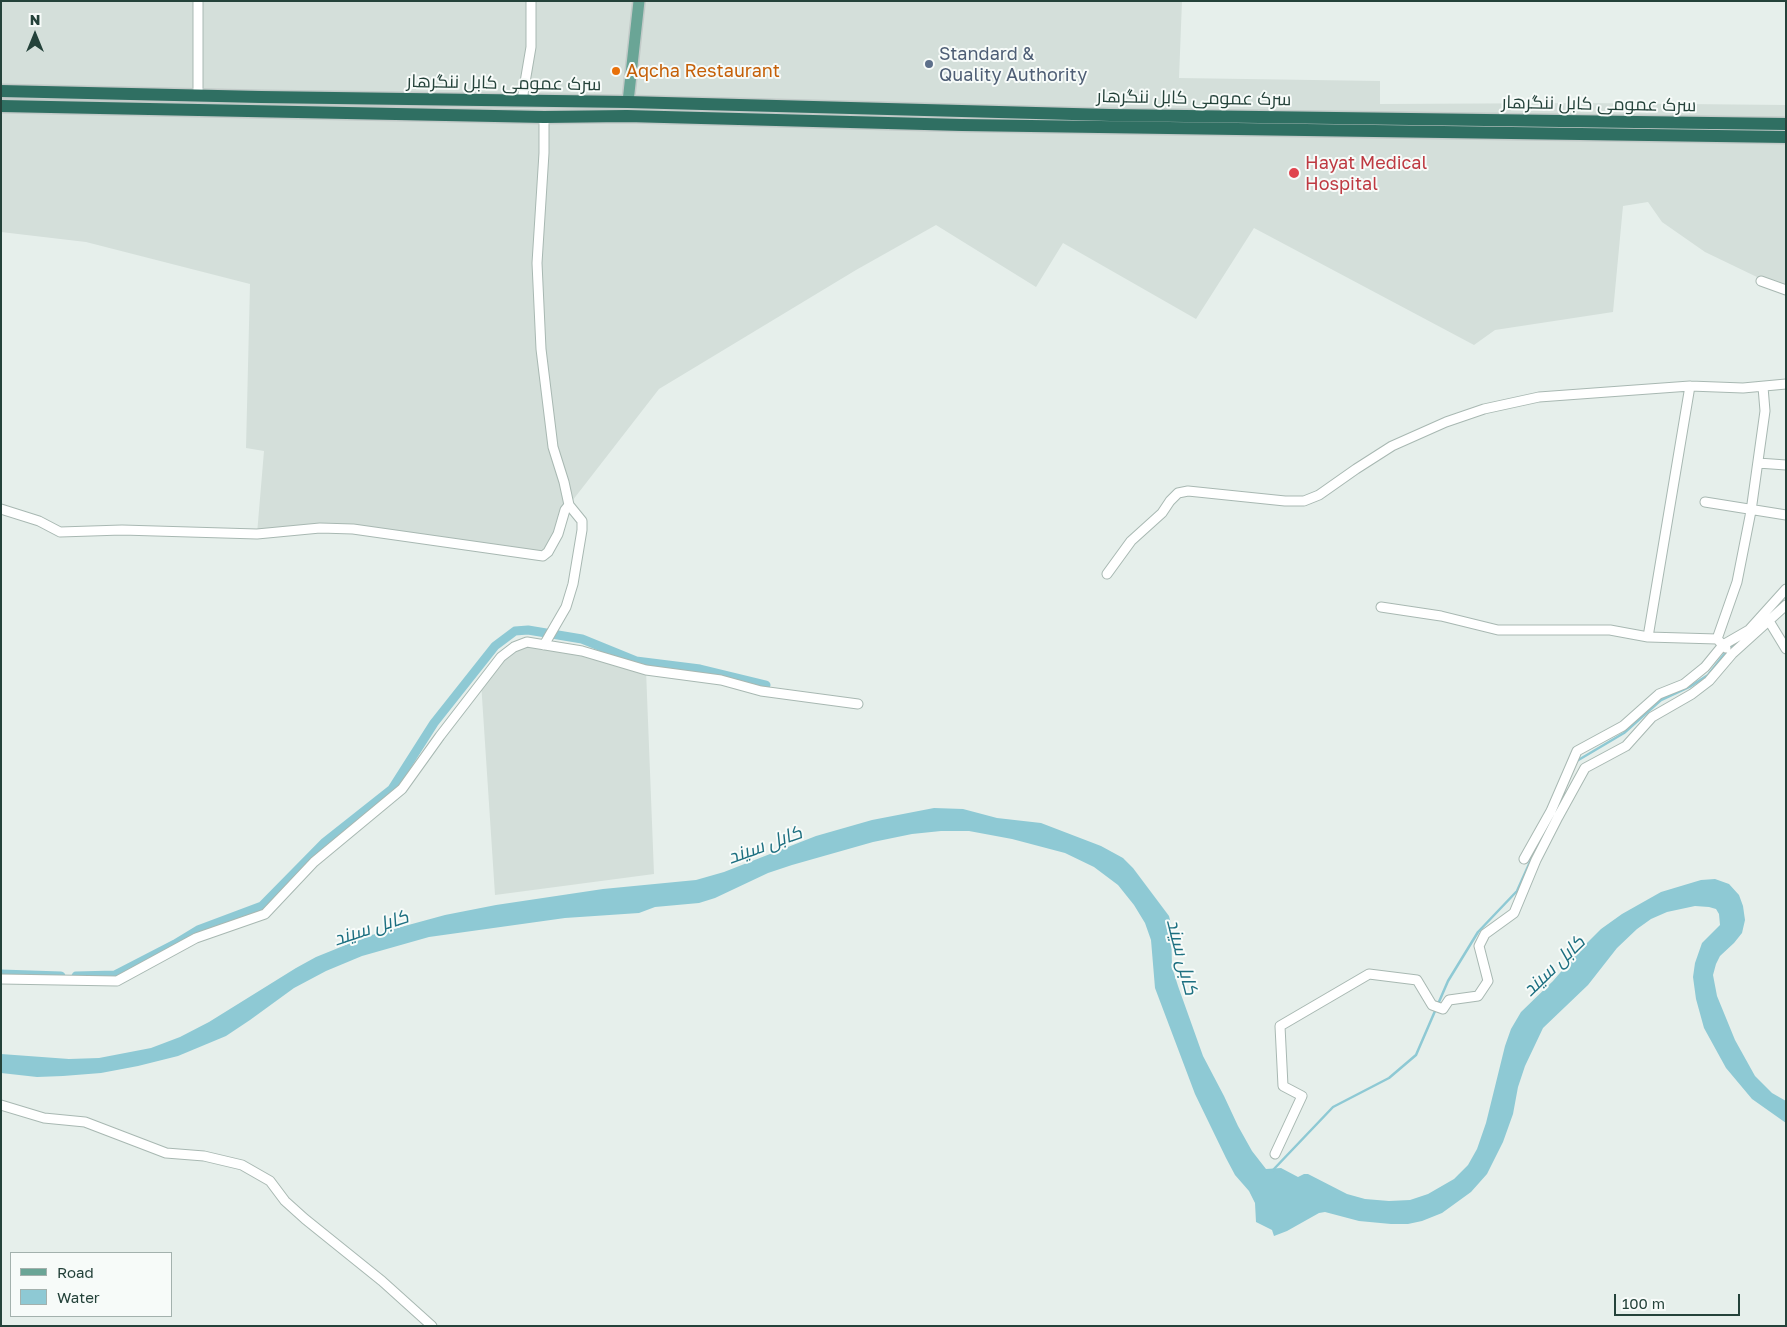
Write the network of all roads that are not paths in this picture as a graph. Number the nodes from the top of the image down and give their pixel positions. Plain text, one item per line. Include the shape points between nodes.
1 (198, 1) edge
2 (531, 1) edge
3 (639, 1) edge
4 (1, 91) edge
5 (198, 96) junction
6 (327, 98) junction
7 (522, 100) junction
8 (628, 102) junction
9 (1, 106) edge
10 (327, 113) junction
11 (544, 117) junction
12 (1205, 122) junction
13 (1783, 130) edge
14 (1761, 281) dead end
15 (1786, 290) edge
16 (1786, 384) edge
17 (1690, 386) junction
18 (1763, 387) junction
19 (1758, 463) junction
20 (1786, 465) edge
21 (1705, 502) dead end
22 (569, 506) junction
23 (1752, 508) junction
24 (1, 509) edge
25 (1786, 515) edge
26 (1107, 574) dead end
27 (1786, 589) edge
28 (1786, 605) edge
29 (1382, 607) dead end
30 (1769, 622) junction
31 (1648, 637) junction
32 (1720, 642) junction
33 (544, 645) junction
34 (1786, 649) edge
35 (1732, 654) junction
36 (858, 704) dead end
37 (1524, 859) dead end
38 (1, 979) edge
39 (1, 1106) edge
40 (1275, 1154) dead end
41 (432, 1326) edge

1 - 5 street
2 - 7 street via 531,47
3 - 8 main road
4 - 5 highway, سرک عمومی کابل ننگرهار
5 - 6 highway, سرک عمومی کابل ننگرهار
6 - 7 highway, سرک عمومی کابل ننگرهار
6 - 10 highway
7 - 8 highway, سرک عمومی کابل ننگرهار
8 - 12 highway, سرک عمومی کابل ننگرهار via 1110,115
9 - 10 highway, سرک عمومی کابل ننگرهار
10 - 11 highway, سرک عمومی کابل ننگرهار
11 - 12 highway, سرک عمومی کابل ننگرهار via 627,116 962,125
11 - 22 street via 537,263 541,348 553,447
12 - 13 highway, سرک عمومی کابل ننگرهار
14 - 15 street
16 - 18 street
17 - 18 street
17 - 26 street via 1539,397 1484,409 1392,446 1319,495 1304,501 1188,490 1178,493 1162,513 1131,541
17 - 31 street
18 - 19 street via 1765,411
19 - 20 street
19 - 23 street
21 - 23 street
22 - 24 street via 558,534 543,556 352,529 320,528 257,534 122,530 60,532 39,521
22 - 33 street via 582,521 573,584 566,607
23 - 25 street
23 - 32 street
27 - 32 street via 1749,630
28 - 30 street
29 - 31 street via 1441,616 1498,630 1610,630
30 - 34 street
30 - 35 street
31 - 32 street
32 - 35 street
32 - 37 street via 1705,668 1684,684 1658,694 1623,726 1577,751 1551,811
33 - 36 street via 582,651 646,670 721,680 760,692
33 - 38 street via 527,642 501,657 402,789 314,862 265,914 196,938 117,981
35 - 40 street via 1709,681 1652,718 1626,746 1585,768 1536,860 1514,913 1484,934 1479,946 1488,981 1478,996 1450,1000 1443,1009 1432,1005 1417,980 1370,974 1280,1026 1283,1086 1302,1096
39 - 41 street via 44,1118 85,1122 166,1153 204,1156 242,1165 270,1181 305,1220 382,1281

